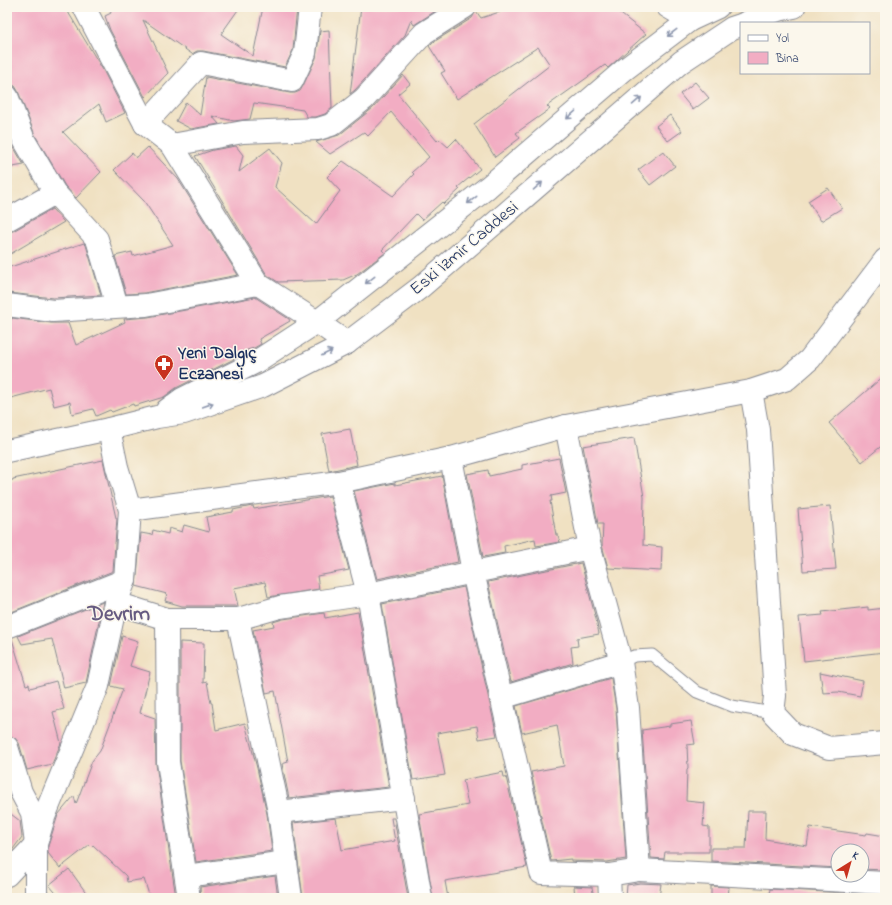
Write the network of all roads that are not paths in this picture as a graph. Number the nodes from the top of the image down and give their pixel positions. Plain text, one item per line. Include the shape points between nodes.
1 (84, 7) edge
2 (310, 7) edge
3 (465, 7) edge
4 (668, 7) edge
5 (718, 7) edge
6 (794, 7) edge
7 (690, 20) junction
8 (748, 22) edge
9 (740, 25) edge
10 (7, 96) edge
11 (145, 124) junction
12 (172, 145) junction
13 (55, 193) junction
14 (7, 220) edge
15 (885, 260) edge
16 (258, 284) junction
17 (7, 305) edge
18 (117, 306) junction
19 (317, 322) junction
20 (347, 343) junction
21 (751, 391) junction
22 (157, 417) junction
23 (566, 426) junction
24 (109, 429) junction
25 (7, 451) edge
26 (451, 458) junction
27 (339, 482) junction
28 (130, 510) junction
29 (590, 548) junction
30 (473, 572) junction
31 (125, 580) junction
32 (368, 594) junction
33 (116, 603) junction
34 (167, 619) junction
35 (238, 619) junction
36 (7, 627) edge
37 (621, 662) junction
38 (501, 698) junction
39 (773, 713) junction
40 (885, 743) edge
41 (7, 747) edge
42 (404, 798) junction
43 (279, 812) junction
44 (36, 844) junction
45 (286, 862) junction
46 (639, 870) junction
47 (609, 874) junction
48 (7, 875) edge
49 (186, 876) junction
50 (885, 883) edge
51 (38, 898) edge
52 (189, 898) edge
53 (291, 898) edge
54 (421, 898) edge
55 (610, 898) edge

1 - 11 street
2 - 11 street via 305,53 292,82 201,63
3 - 12 street via 424,33 364,99 331,125 318,129 243,132
4 - 7 street
5 - 7 street, Eski İzmir Caddesi
6 - 8 street via 778,10
7 -> 19 street, Eski İzmir Caddesi via 624,70 488,187
20 -> 9 street, Eski İzmir Caddesi via 421,287 681,62
10 - 13 street via 24,140
11 - 12 street
12 - 16 street
13 - 14 street
13 - 18 street via 97,239
15 - 21 street via 810,359 788,379
16 - 18 street via 146,305
16 - 19 street
17 - 18 street via 53,311
19 - 20 street
19 - 22 street, Eski İzmir Caddesi via 254,363 182,399
22 -> 20 street, Eski İzmir Caddesi via 184,413 263,386
21 - 23 street
21 - 39 street via 758,430 775,696
22 - 24 street, Eski İzmir Caddesi
23 - 26 street
23 - 29 street
24 - 25 street, Eski İzmir Caddesi
24 - 28 street
26 - 27 street
26 - 30 street
27 - 28 street
27 - 32 street
28 - 31 street
29 - 30 street
29 - 37 street
30 - 32 street
30 - 38 street
31 - 33 street
31 - 36 street
32 - 35 street via 280,607
32 - 42 street
33 - 34 street
33 - 44 street via 98,686 44,817
34 - 35 street
34 - 49 street via 168,762
35 - 43 street
37 - 38 street
37 - 39 lane via 634,656 652,655 697,692 732,706
37 - 46 street via 628,708
38 - 47 street via 541,873
39 - 40 street via 793,734 829,748
41 - 44 street via 21,792 32,813
42 - 43 street
42 - 54 street
43 - 45 street
44 - 48 street
44 - 51 street
45 - 49 street
45 - 53 street
46 - 47 street
46 - 50 street
47 - 55 street
49 - 52 street

